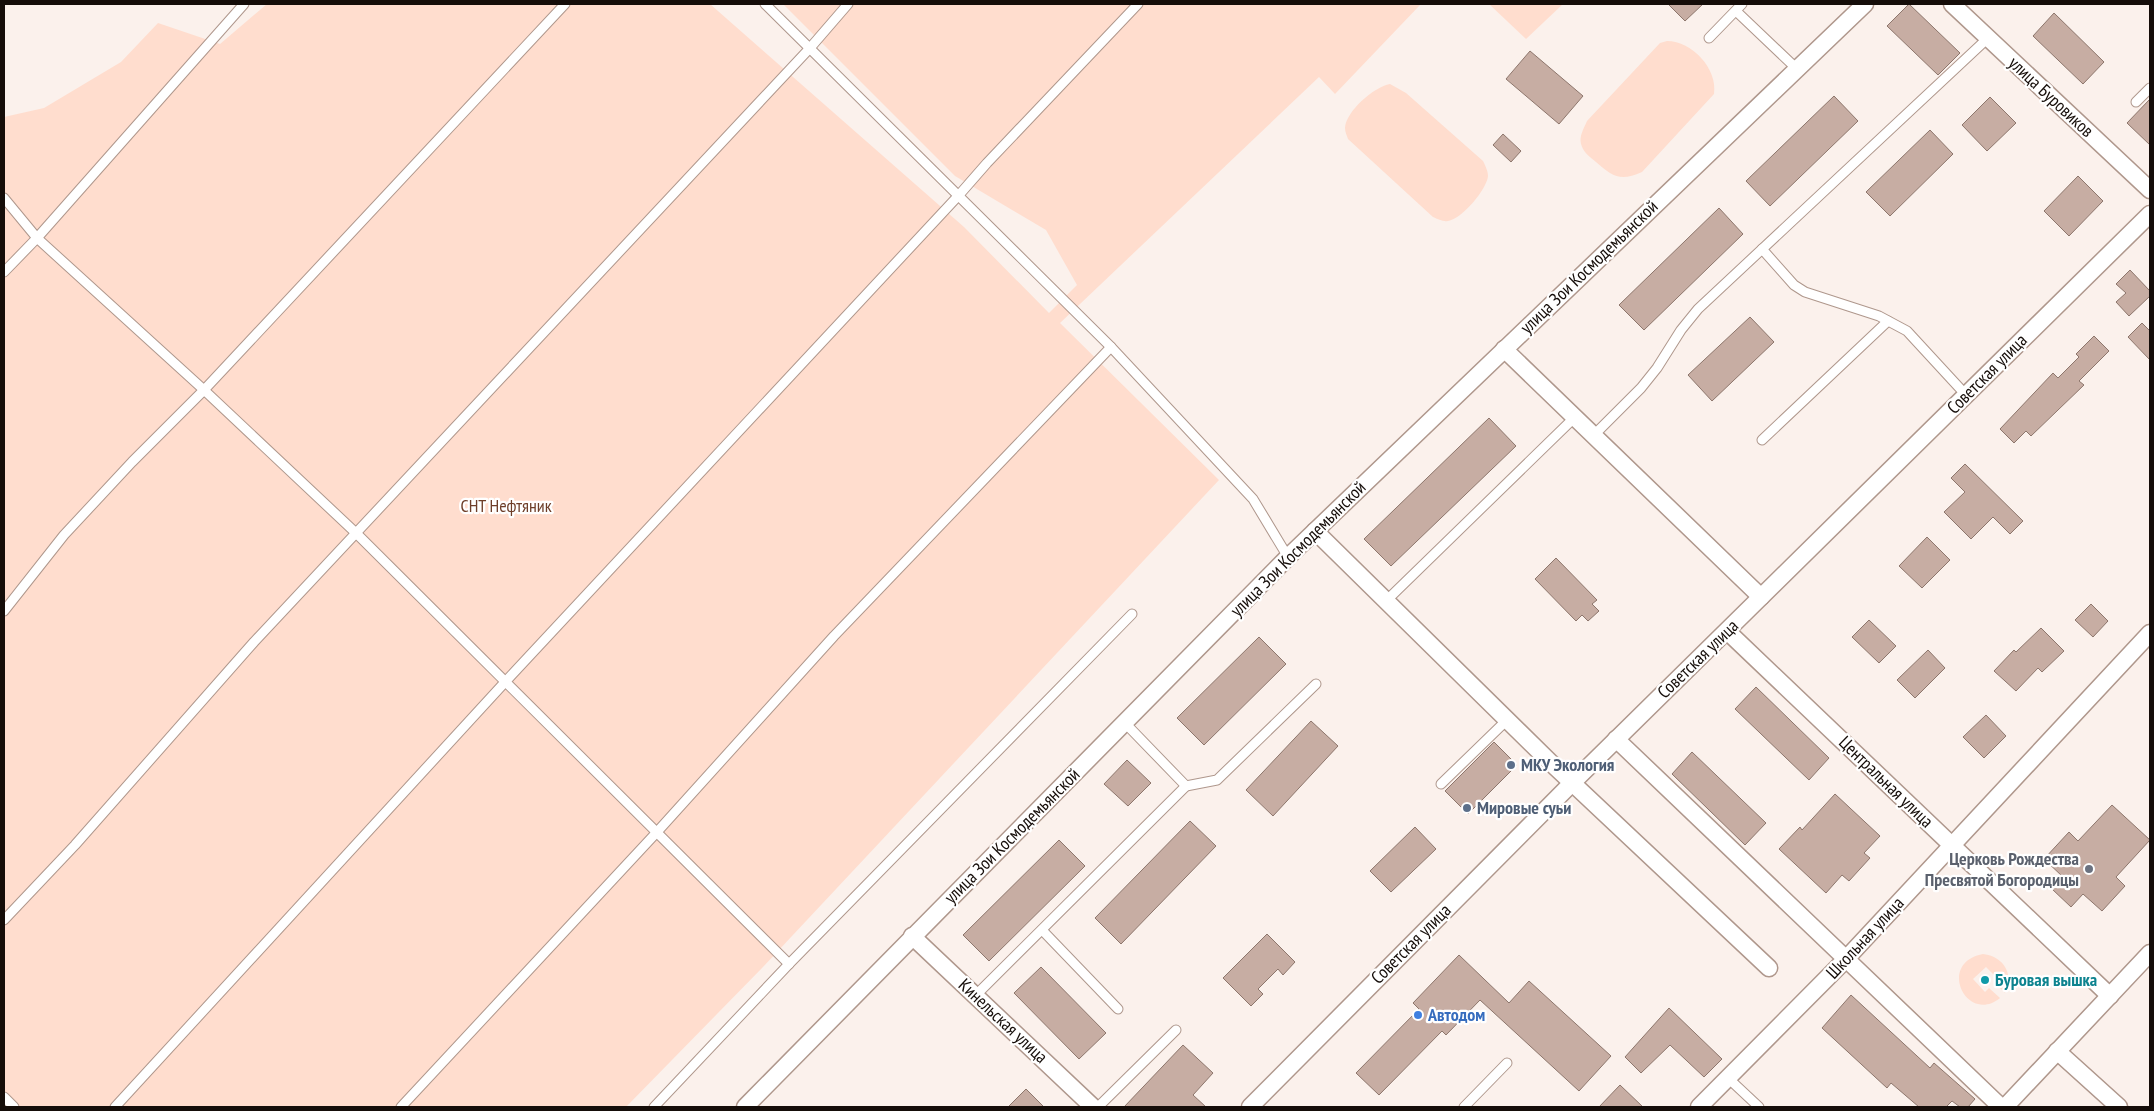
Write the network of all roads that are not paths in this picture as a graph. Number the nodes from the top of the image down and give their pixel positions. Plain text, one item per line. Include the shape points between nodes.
1 (244, 4) edge
2 (565, 4) edge
3 (765, 4) edge
4 (848, 4) edge
5 (1138, 4) edge
6 (1865, 4) edge
7 (1952, 4) edge
8 (1739, 7) edge
9 (1709, 38) dead end
10 (1988, 38) junction
11 (810, 48) junction
12 (1797, 69) junction
13 (2150, 88) edge
14 (2136, 102) dead end
15 (2150, 190) edge
16 (959, 195) junction
17 (4, 198) edge
18 (2150, 214) edge
19 (36, 238) junction
20 (1762, 249) junction
21 (4, 272) edge
22 (1888, 321) junction
23 (1111, 347) junction
24 (1504, 349) junction
25 (204, 390) junction
26 (1966, 395) junction
27 (1575, 417) junction
28 (1594, 435) junction
29 (1762, 440) dead end
30 (1315, 531) junction
31 (357, 534) junction
32 (1288, 556) junction
33 (1761, 597) junction
34 (1386, 601) junction
35 (4, 611) edge
36 (1132, 614) dead end
37 (1727, 631) junction
38 (2150, 633) edge
39 (506, 681) junction
40 (1316, 684) dead end
41 (1507, 720) junction
42 (1125, 723) junction
43 (1616, 739) junction
44 (1572, 783) junction
45 (1440, 784) dead end
46 (1186, 786) junction
47 (657, 832) junction
48 (1952, 845) junction
49 (4, 920) edge
50 (1042, 930) junction
51 (912, 936) junction
52 (2150, 953) edge
53 (1845, 960) junction
54 (790, 964) junction
55 (1769, 968) dead end
56 (976, 995) junction
57 (2110, 996) junction
58 (1118, 1009) dead end
59 (1176, 1030) dead end
60 (2057, 1052) junction
61 (1507, 1063) dead end
62 (1728, 1078) junction
63 (4, 1097) edge
64 (1755, 1106) edge
65 (14, 1107) edge
66 (115, 1107) edge
67 (401, 1107) edge
68 (654, 1107) edge
69 (745, 1107) edge
70 (1094, 1107) edge
71 (1098, 1107) edge
72 (1250, 1107) edge
73 (1464, 1107) edge
74 (1699, 1107) edge
75 (2001, 1107) edge
76 (2005, 1107) edge
77 (2119, 1107) edge

1 - 19 lane
2 - 25 lane
3 - 11 lane
4 - 11 lane
5 - 16 lane
6 - 12 street, улица Зои Космодемьянской
7 - 10 street, улица Буровиков
8 - 9 lane
8 - 12 lane
10 - 15 street, улица Буровиков
10 - 20 lane
11 - 16 lane
11 - 31 lane
12 - 24 street, улица Зои Космодемьянской
13 - 14 lane
16 - 23 lane
16 - 39 lane
17 - 19 lane
18 - 26 street, Советская улица
19 - 21 lane
19 - 25 lane
20 - 22 lane via 1794,285 1805,292
20 - 28 lane via 1698,309 1641,388
22 - 26 lane via 1907,330
22 - 29 lane
23 - 32 lane via 1253,499
23 - 47 lane via 834,636
24 - 27 street
24 - 30 street, улица Зои Космодемьянской
25 - 31 lane
25 - 35 lane via 64,535
26 - 33 street, Советская улица
27 - 28 street
27 - 34 lane
28 - 33 street
30 - 32 street, улица Зои Космодемьянской
30 - 34 street
31 - 39 lane
31 - 49 lane via 254,642 76,845
32 - 42 street, улица Зои Космодемьянской
33 - 37 street, Советская улица
34 - 41 street
36 - 54 lane
37 - 43 street, Советская улица
37 - 48 street, Центральная улица
38 - 48 street, Школьная улица
39 - 47 lane
39 - 66 lane
40 - 46 lane via 1217,780
41 - 44 street
41 - 45 lane
42 - 46 lane
42 - 51 street, улица Зои Космодемьянской
43 - 44 street, Советская улица
43 - 53 street
44 - 55 street
44 - 72 street, Советская улица
46 - 50 lane
47 - 54 lane
47 - 67 lane
48 - 53 street, Школьная улица
48 - 57 street, Центральная улица
50 - 56 lane
50 - 58 lane
51 - 56 street, Кинельская улица
51 - 69 street, улица Зои Космодемьянской
52 - 57 street
53 - 62 street, Школьная улица
53 - 75 street
54 - 68 lane
56 - 70 street, Кинельская улица
57 - 60 street
59 - 71 lane
60 - 76 street
60 - 77 street
61 - 73 lane
62 - 64 lane
62 - 74 street, Школьная улица
63 - 65 lane

